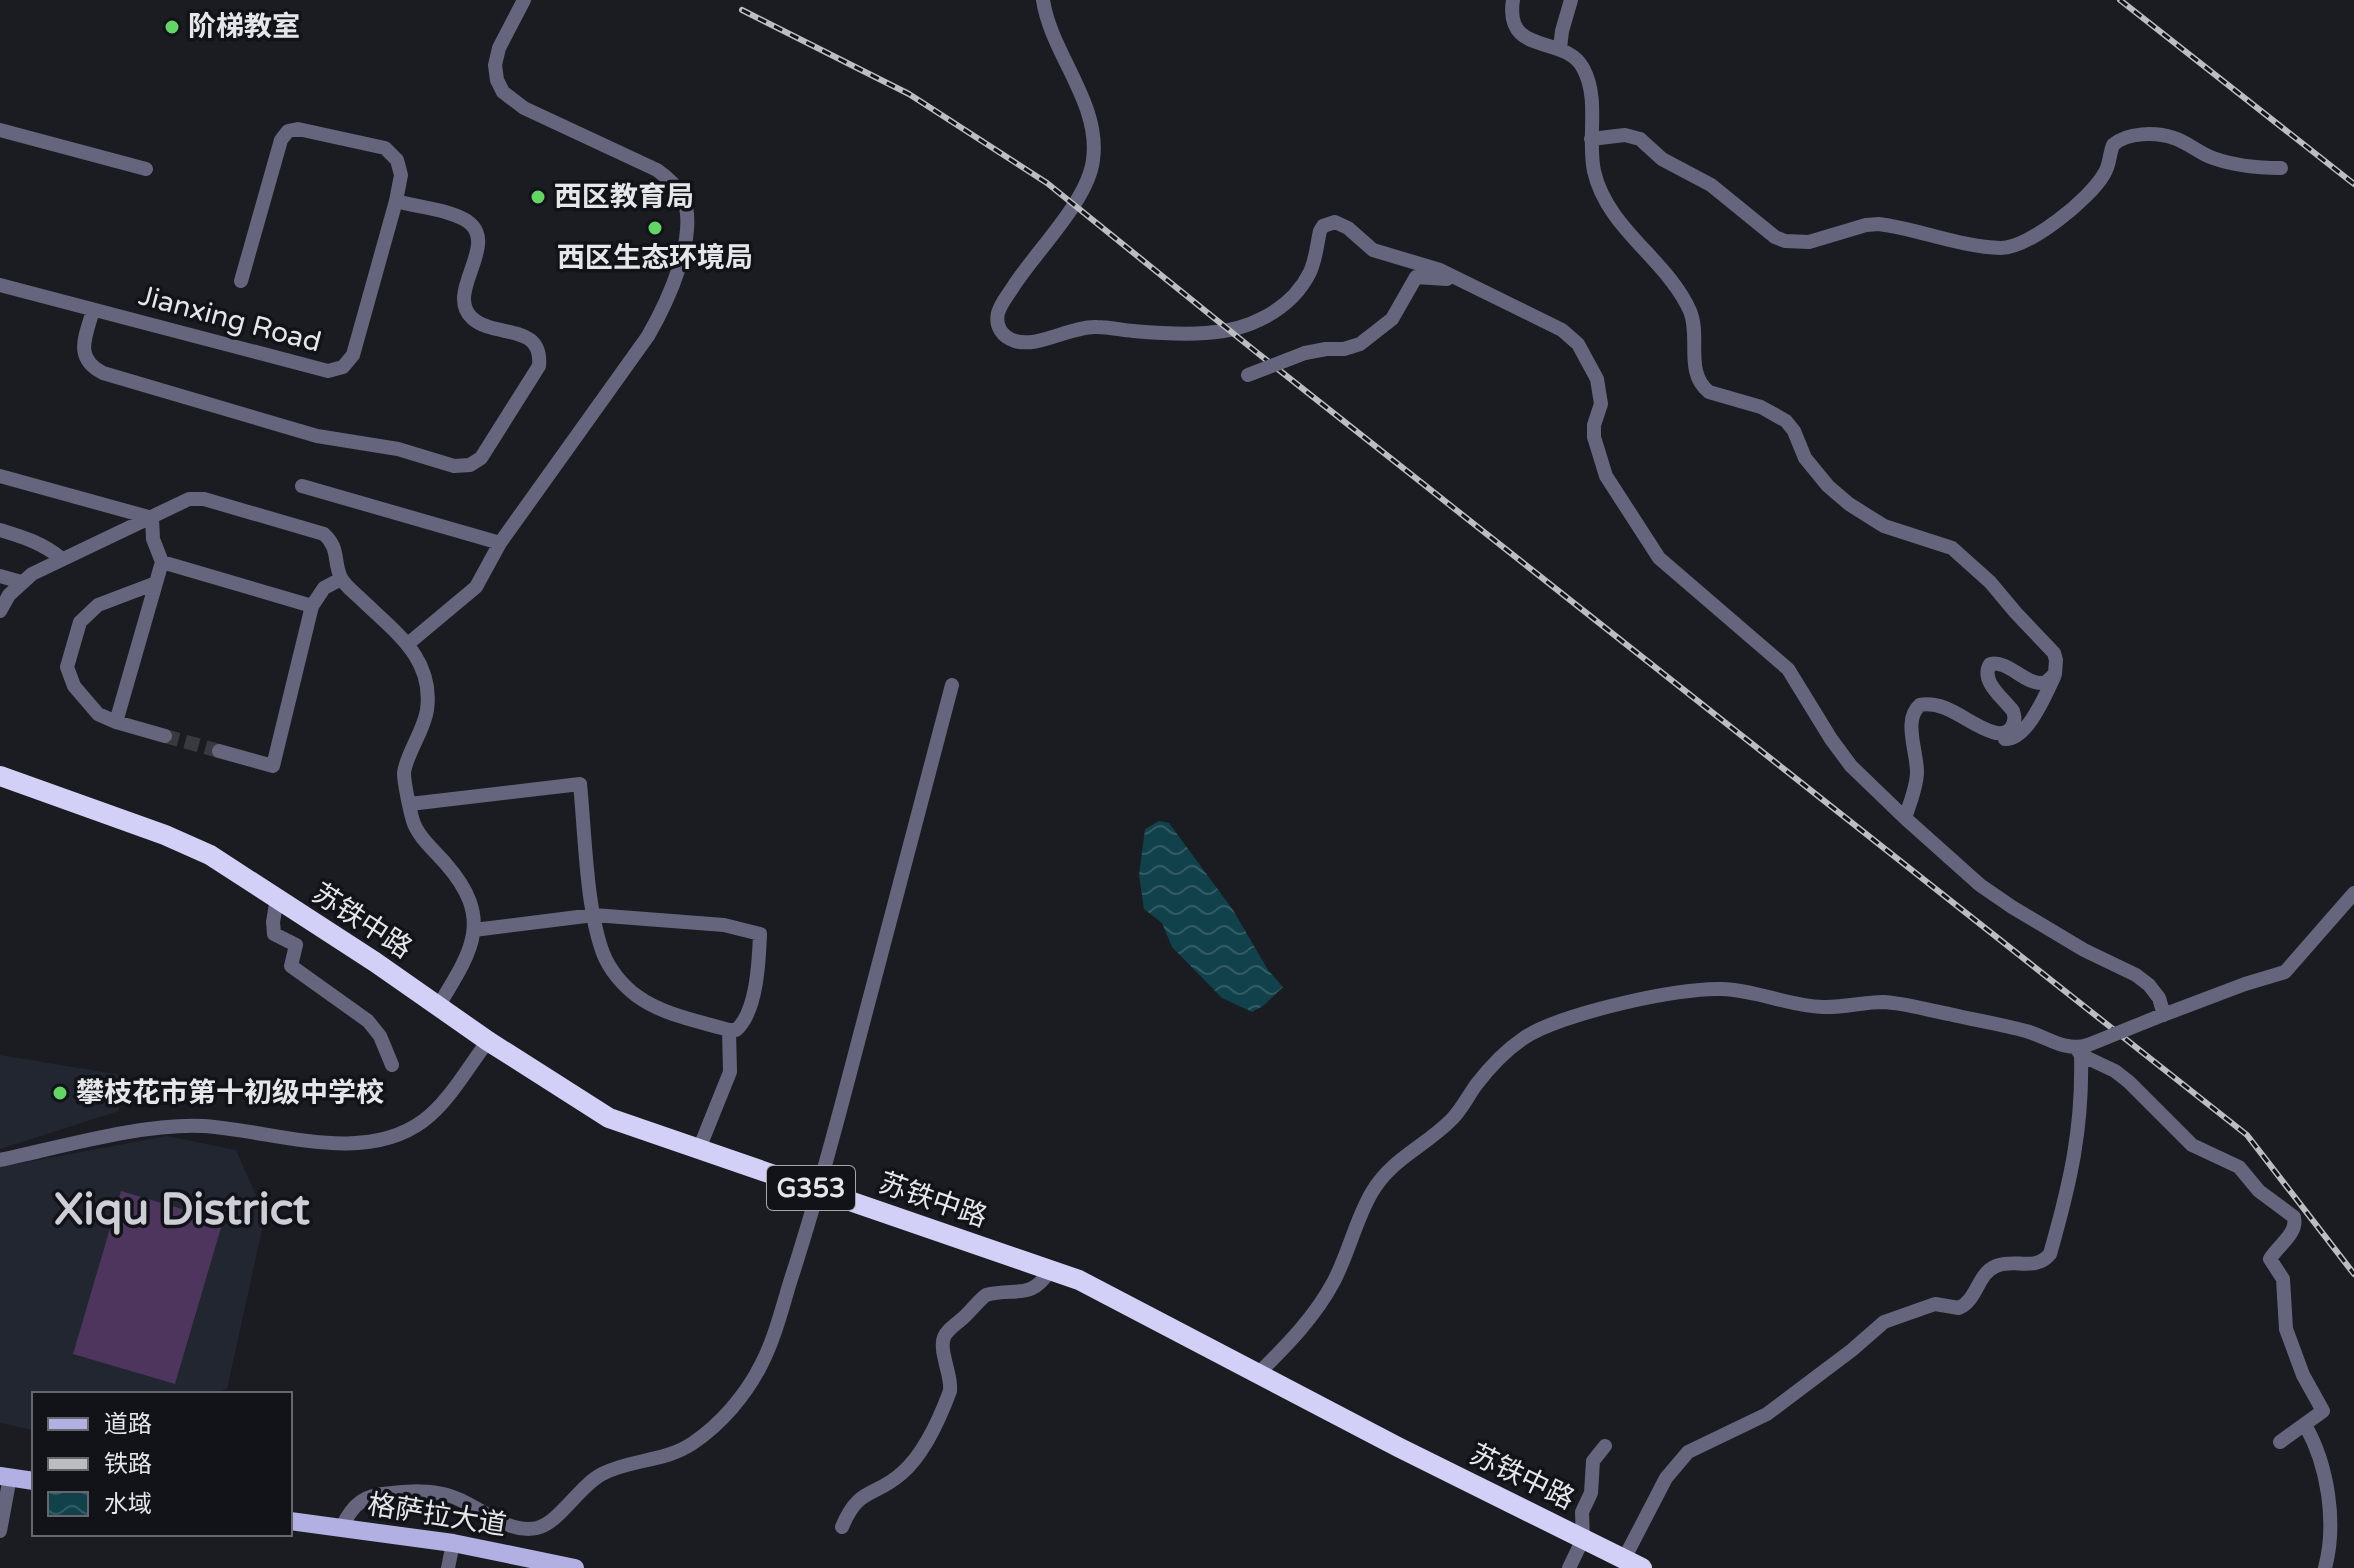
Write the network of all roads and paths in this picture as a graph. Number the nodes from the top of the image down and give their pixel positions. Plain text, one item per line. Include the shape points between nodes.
1 (524, 0) edge
2 (1043, 0) edge
3 (1513, 0) edge
4 (1571, 0) edge
5 (1560, 48) junction
6 (0, 130) edge
7 (1591, 139) junction
8 (2281, 168) dead end
9 (146, 169) dead end
10 (396, 201) junction
11 (241, 281) dead end
12 (1467, 282) junction
13 (0, 285) edge
14 (93, 310) junction
15 (1245, 380) dead end
16 (0, 476) edge
17 (302, 486) dead end
18 (152, 518) junction
19 (0, 530) edge
20 (500, 543) junction
21 (62, 559) junction
22 (162, 562) junction
23 (0, 576) edge
24 (341, 579) junction
25 (21, 582) junction
26 (156, 583) junction
27 (312, 606) junction
28 (0, 611) edge
29 (409, 643) junction
30 (2055, 674) junction
31 (952, 685) dead end
32 (116, 722) junction
33 (1990, 732) junction
34 (165, 736) tunnel mouth
35 (219, 751) tunnel mouth
36 (0, 776) edge
37 (410, 804) junction
38 (1905, 818) junction
39 (2354, 893) edge
40 (277, 898) junction
41 (594, 915) junction
42 (474, 930) junction
43 (439, 1005) junction
44 (2160, 1016) junction
45 (729, 1030) junction
46 (488, 1041) junction
47 (2082, 1050) junction
48 (392, 1065) dead end
49 (699, 1149) junction
50 (0, 1160) edge
51 (819, 1191) junction
52 (1050, 1270) junction
53 (1258, 1374) junction
54 (2305, 1425) junction
55 (2280, 1442) dead end
56 (1605, 1446) dead end
57 (5, 1476) edge
58 (32, 1481) edge
59 (292, 1521) edge
60 (342, 1527) junction
61 (842, 1527) dead end
62 (0, 1531) edge
63 (1583, 1539) junction
64 (453, 1543) junction
65 (1633, 1563) edge
66 (448, 1568) edge
67 (575, 1568) edge
68 (1569, 1568) edge
69 (2325, 1568) edge

1 - 20 street via 495,65 503,92 524,108 657,170 682,197 687,229 673,282 648,336
2 - 12 street via 1091,124 1093,160 1066,216 1003,303 998,325 1003,335 1027,343 1094,326 1189,334 1246,326 1271,315 1290,298 1310,272 1320,231 1335,222 1373,250
3 - 5 street via 1512,18 1526,38
4 - 5 street
5 - 7 street via 1584,69 1592,106
6 - 9 street
7 - 8 street via 1640,139 1662,159 1711,185 1775,237 1796,243 1879,224 1987,246 2013,246 2082,199 2107,171 2113,145 2128,137 2166,135 2213,158
7 - 30 street via 1594,170 1606,201 1691,314 1694,364 1703,387 1786,421 1815,472 1849,504 1884,526 1952,548 1968,561 2054,653
10 - 11 street, Jianxing Road via 401,175 397,160 385,148 288,131
10 - 14 street, Jianxing Road via 353,355 343,367 328,371
10 - 14 street via 456,216 477,231 465,306 481,324 533,341 540,352 539,366 481,458 470,465 317,436 103,373 85,358 83,345
12 - 15 street, bridge via 1416,277 1392,319 1360,344 1305,353
12 - 38 street via 1562,330 1578,344 1600,388 1594,437 1606,476 1651,547 1677,576 1788,669 1851,766
13 - 14 street, Jianxing Road
16 - 18 street
17 - 20 street
18 - 21 street
18 - 22 street
18 - 24 street via 189,499 204,499 324,534 333,543
19 - 21 street via 31,539
20 - 29 street via 476,587
21 - 25 street
22 - 26 street
22 - 27 street
23 - 25 street
24 - 27 street via 324,588
24 - 29 street
25 - 28 street
26 - 32 street
26 - 32 street via 98,605 80,622 67,667 74,686 98,714
27 - 35 street via 273,766
29 - 37 street via 427,689 427,710 404,772
30 - 33 street via 2042,703 2015,739
30 - 33 street via 2038,683 2000,663 1990,664 1987,679 2016,717 2011,730
31 - 51 street
32 - 34 street
33 - 38 street via 1936,705 1916,709 1912,724 1917,771
36 - 40 highway, 苏铁中路 / G353 via 165,835 210,855
37 - 41 street via 580,784
37 - 42 street via 413,822 467,893
38 - 44 street via 1991,892 2149,985 2159,998
39 - 44 street via 2285,972
40 - 43 highway, 苏铁中路 / G353
40 - 48 street via 274,934 296,945 291,966 368,1021
41 - 42 street
41 - 45 street via 604,955 618,979 636,995 657,1008
41 - 45 street via 724,925 760,934 747,1015 736,1030
42 - 43 street via 461,970
43 - 46 highway, 苏铁中路 / G353
44 - 47 street, bridge
45 - 49 street via 730,1072
46 - 49 highway, 苏铁中路 / G353 via 609,1118
46 - 50 street via 423,1121 392,1137 358,1144 203,1126 168,1128
47 - 53 street via 1906,1005 1826,1008 1723,989 1673,992 1547,1026 1507,1052 1452,1119 1384,1173 1319,1307
47 - 54 street via 2129,1082 2192,1145 2239,1167 2259,1191 2294,1217 2293,1231 2270,1259 2283,1279 2286,1329 2322,1407 2321,1414
47 - 65 street via 2080,1129 2070,1183 2044,1262 1992,1267 1966,1304 1935,1304 1884,1322 1767,1414 1688,1452 1666,1478
49 - 51 highway, 苏铁中路 / G353
51 - 52 highway, 苏铁中路 / G353
51 - 60 street via 760,1367 727,1412 692,1444 600,1475 538,1528 510,1526 448,1495 417,1491 360,1500
52 - 53 highway, 苏铁中路 / G353 via 1079,1280
52 - 61 street via 1029,1292 986,1295 950,1326 943,1340 950,1391 922,1448 901,1474 854,1504
53 - 63 highway, 苏铁中路 / G353
54 - 55 street
54 - 69 street via 2316,1444 2328,1494
56 - 63 street via 1593,1461 1591,1493 1582,1512
57 - 58 main road
57 - 62 street
59 - 60 main road, 格萨拉大道
60 - 64 main road, 格萨拉大道
63 - 65 highway, 苏铁中路 / G353
63 - 68 street
64 - 66 street
64 - 67 main road, 格萨拉大道

